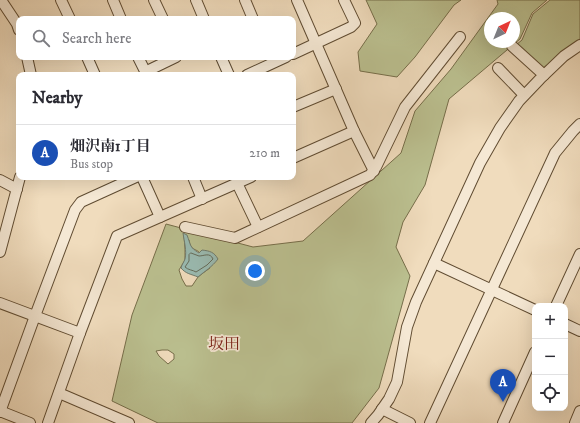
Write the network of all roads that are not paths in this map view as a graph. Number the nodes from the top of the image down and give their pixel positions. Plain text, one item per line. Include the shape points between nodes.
1 (2, 0) edge
2 (61, 0) edge
3 (113, 0) edge
4 (154, 0) edge
5 (196, 0) edge
6 (245, 0) edge
7 (297, 0) edge
8 (344, 0) edge
9 (69, 16) edge
10 (120, 16) edge
11 (162, 16) edge
12 (203, 16) edge
13 (252, 16) edge
14 (16, 22) edge
15 (460, 37) dead end
16 (316, 43) junction
17 (580, 45) edge
18 (514, 48) edge
19 (296, 53) edge
20 (28, 60) edge
21 (88, 60) edge
22 (139, 60) edge
23 (171, 60) edge
24 (222, 60) edge
25 (272, 60) edge
26 (498, 68) dead end
27 (30, 72) edge
28 (94, 72) edge
29 (145, 72) edge
30 (150, 72) edge
31 (228, 72) edge
32 (252, 72) edge
33 (544, 75) junction
34 (336, 89) junction
35 (524, 95) junction
36 (296, 106) edge
37 (580, 124) edge
38 (354, 131) junction
39 (296, 157) edge
40 (374, 171) junction
41 (0, 180) edge
42 (19, 180) edge
43 (129, 180) edge
44 (143, 180) edge
45 (193, 180) edge
46 (244, 180) edge
47 (237, 183) junction
48 (17, 189) junction
49 (202, 199) junction
50 (160, 217) junction
51 (184, 227) dead end
52 (258, 227) junction
53 (0, 252) edge
54 (580, 254) edge
55 (434, 263) junction
56 (492, 289) junction
57 (0, 303) edge
58 (557, 303) edge
59 (532, 309) edge
60 (35, 316) junction
61 (568, 325) edge
62 (580, 331) edge
63 (80, 333) junction
64 (532, 359) edge
65 (58, 393) junction
66 (382, 410) junction
67 (580, 411) edge
68 (0, 412) edge
69 (30, 423) edge
70 (48, 423) edge
71 (129, 423) edge
72 (371, 423) edge
73 (410, 423) edge
74 (430, 423) edge
75 (503, 423) edge
76 (575, 423) edge

1 - 14 street
2 - 9 street
3 - 10 street
4 - 11 street
5 - 12 street
6 - 13 street
7 - 16 street
8 - 16 street via 355,23
15 - 40 street via 405,108
16 - 19 street
16 - 34 street
17 - 33 street
18 - 33 street
20 - 27 street
21 - 28 street
22 - 29 street
23 - 30 street
24 - 31 street
25 - 32 street
26 - 35 street
33 - 35 street
34 - 36 street
34 - 38 street
35 - 55 street via 500,128 480,163
37 - 56 street via 555,153
38 - 39 street
38 - 40 street
40 - 52 street
41 - 48 street
42 - 48 street
43 - 60 street via 77,206
44 - 50 street
45 - 49 street
46 - 47 street
47 - 49 street
47 - 52 street
48 - 53 street
49 - 50 street
50 - 63 street via 117,236
51 - 52 street via 235,238
54 - 58 street
55 - 56 street
55 - 66 street via 407,327 397,382
56 - 59 street
56 - 74 street
57 - 60 street
60 - 63 street
60 - 68 street
61 - 62 street
63 - 65 street
64 - 75 street
65 - 70 street
65 - 71 street
66 - 72 street
66 - 73 street
67 - 76 street
68 - 69 street

